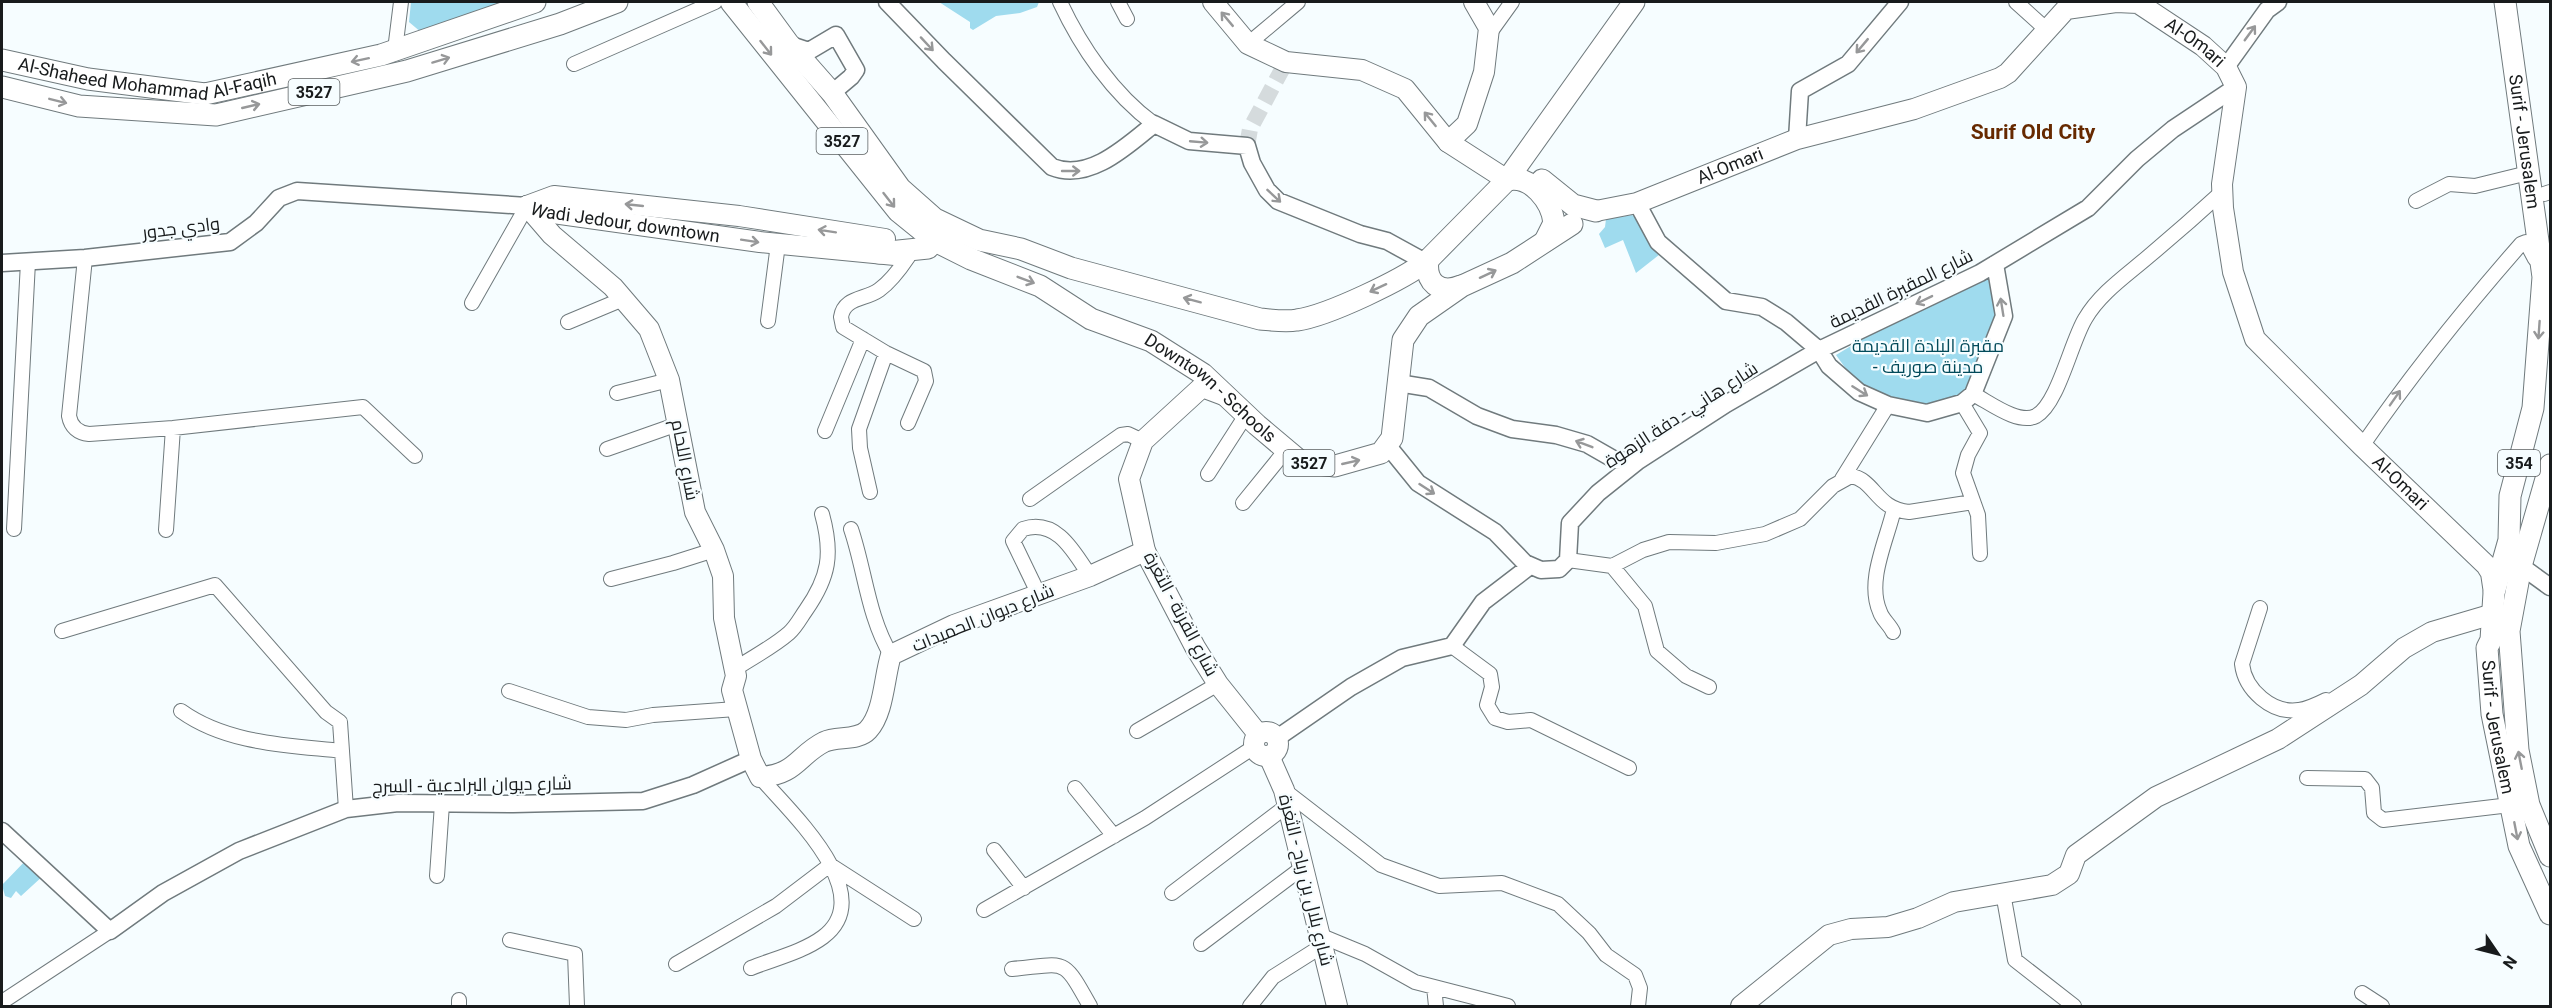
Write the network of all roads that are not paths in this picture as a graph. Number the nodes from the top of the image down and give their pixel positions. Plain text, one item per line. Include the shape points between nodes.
1 (401, 2) edge
2 (535, 2) edge
3 (617, 2) edge
4 (715, 2) edge
5 (730, 2) edge
6 (758, 2) edge
7 (888, 2) edge
8 (1060, 2) edge
9 (1118, 2) edge
10 (1213, 2) edge
11 (1298, 2) edge
12 (1474, 2) edge
13 (1512, 2) edge
14 (1634, 2) edge
15 (1900, 2) edge
16 (2016, 2) edge
17 (2278, 2) edge
18 (2505, 2) edge
19 (2518, 2) edge
20 (1127, 19) dead end
21 (2048, 31) junction
22 (1489, 34) junction
23 (782, 35) junction
24 (1248, 44) junction
25 (395, 50) junction
26 (2, 60) edge
27 (574, 64) dead end
28 (2226, 67) junction
29 (2, 87) edge
30 (2236, 87) junction
31 (832, 93) junction
32 (803, 95) junction
33 (1154, 124) junction
34 (1797, 139) junction
35 (1448, 142) junction
36 (1522, 161) junction
37 (2528, 173) junction
38 (1508, 180) junction
39 (2222, 192) junction
40 (2547, 193) edge
41 (2416, 201) dead end
42 (1637, 203) junction
43 (526, 206) junction
44 (1584, 214) junction
45 (930, 228) junction
46 (2550, 239) edge
47 (1545, 241) junction
48 (778, 244) junction
49 (998, 244) junction
50 (892, 247) junction
51 (85, 258) junction
52 (1428, 260) junction
53 (28, 261) junction
54 (979, 262) junction
55 (2, 263) edge
56 (1995, 264) junction
57 (1462, 286) junction
58 (2545, 286) edge
59 (623, 298) junction
60 (472, 303) dead end
61 (768, 321) dead end
62 (568, 322) dead end
63 (863, 339) junction
64 (1819, 350) junction
65 (886, 353) junction
66 (1188, 364) junction
67 (669, 380) junction
68 (1398, 383) junction
69 (617, 393) dead end
70 (1190, 396) junction
71 (1226, 396) junction
72 (1968, 399) junction
73 (1888, 405) junction
74 (1246, 415) junction
75 (908, 423) dead end
76 (678, 424) junction
77 (173, 428) junction
78 (825, 431) dead end
79 (1143, 441) junction
80 (1388, 446) junction
81 (2362, 446) junction
82 (607, 449) dead end
83 (1286, 450) junction
84 (415, 456) dead end
85 (1638, 461) junction
86 (2550, 465) edge
87 (1209, 474) dead end
88 (1842, 479) junction
89 (870, 492) dead end
90 (1030, 499) dead end
91 (1973, 502) junction
92 (1243, 503) dead end
93 (1893, 509) junction
94 (822, 514) dead end
95 (14, 529) dead end
96 (851, 529) dead end
97 (166, 530) dead end
98 (2532, 531) junction
99 (2509, 540) junction
100 (714, 550) junction
101 (1145, 551) junction
102 (1980, 554) dead end
103 (2477, 558) junction
104 (1568, 560) junction
105 (1530, 566) junction
106 (1612, 566) junction
107 (2521, 566) junction
108 (1090, 576) junction
109 (611, 579) dead end
110 (2550, 587) edge
111 (2494, 593) junction
112 (1039, 595) junction
113 (2260, 608) dead end
114 (2493, 614) junction
115 (62, 631) dead end
116 (1893, 632) dead end
117 (2491, 640) junction
118 (1452, 646) junction
119 (891, 655) junction
120 (735, 669) junction
121 (1218, 684) junction
122 (2361, 685) junction
123 (1709, 687) dead end
124 (508, 691) dead end
125 (736, 709) junction
126 (181, 711) dead end
127 (1137, 731) dead end
128 (1264, 744) junction
129 (342, 751) junction
130 (751, 759) junction
131 (1629, 768) dead end
132 (760, 777) junction
133 (2307, 778) dead end
134 (1076, 788) dead end
135 (1286, 797) junction
136 (442, 804) junction
137 (2510, 805) junction
138 (346, 810) junction
139 (2, 831) edge
140 (1114, 836) junction
141 (994, 850) dead end
142 (2550, 855) edge
143 (830, 865) junction
144 (1302, 868) junction
145 (437, 876) dead end
146 (1024, 888) junction
147 (1172, 893) dead end
148 (2003, 893) junction
149 (984, 910) dead end
150 (2550, 914) edge
151 (914, 919) dead end
152 (110, 931) junction
153 (510, 940) dead end
154 (1321, 941) junction
155 (1201, 944) dead end
156 (676, 964) dead end
157 (750, 968) dead end
158 (1012, 969) dead end
159 (1434, 987) junction
160 (2362, 993) dead end
161 (2, 1002) edge
162 (577, 1006) edge
163 (1090, 1006) edge
164 (1250, 1006) edge
165 (1337, 1006) edge
166 (1436, 1006) edge
167 (1508, 1006) edge
168 (1638, 1006) edge
169 (1741, 1006) edge
170 (2074, 1006) edge
171 (2382, 1006) edge

1 - 25 street
2 - 25 main road, Al-Shaheed Mohammad Al-Faqih / 3527
29 -> 3 main road, Al-Shaheed Mohammad Al-Faqih / 3527 via 79,106 216,114 407,70 560,24
4 - 27 street
5 -> 32 main road, 3527
6 - 23 main road, 3527
7 -> 33 street via 1052,167 1070,172 1085,170 1126,147
8 - 33 street via 1072,28 1111,84
9 - 20 street
24 -> 10 main road
11 - 24 street
12 - 22 main road via 1486,20
13 - 22 street
14 - 36 main road, 3527
15 -> 34 street via 1848,64 1800,91
16 - 21 street
28 -> 17 street via 2267,10
18 - 37 main road, Surif - Jerusalem / 354
19 - 40 main road, Surif - Jerusalem
21 - 28 main road, Al-Omari via 2066,9 2138,3 2203,46
21 - 34 main road, Al-Omari via 2000,78 1914,109
22 - 35 main road via 1484,72 1470,118
23 - 31 main road, 3527
23 - 31 street via 809,51 833,38 855,65 854,74
35 -> 24 main road via 1405,88 1362,70 1286,62
25 -> 26 main road, Al-Shaheed Mohammad Al-Faqih / 3527 via 205,94 88,79
28 - 30 main road, Al-Omari
30 - 39 main road, Al-Omari
30 - 56 street, شارع المقبرة القديمة via 2164,136 2088,208
31 - 32 main road via 820,100
31 - 45 main road, 3527
32 -> 45 main road, 3527 via 898,211
33 -> 52 street via 1189,141 1247,146 1267,190 1278,201
34 - 42 main road, Al-Omari
35 - 38 main road
36 - 38 main road, 3527
36 - 44 main road
37 - 41 street via 2475,186 2449,184
37 - 58 main road, Surif - Jerusalem / 354
38 - 47 main road via 1524,182 1551,204 1554,225
38 - 52 main road, 3527
39 - 72 street via 2100,299 2085,318 2061,379 2040,413 2030,418 2017,417
39 - 81 main road, Al-Omari via 2233,272 2255,339
40 - 46 main road, Surif - Jerusalem
42 - 44 main road, Al-Omari
42 - 64 street via 1658,242 1726,301 1762,307
43 -> 48 main road, Wadi Jedour, downtown via 539,211
50 -> 43 main road, Wadi Jedour, downtown via 739,216 554,196
43 - 51 street, وادي جدور via 297,191 279,198 256,223 230,242
43 - 59 main road, شارع اللحام via 552,236
43 - 60 street
44 - 47 main road
45 - 49 main road, 3527
45 - 50 main road via 910,233
45 - 54 main road, 3527
57 -> 47 main road via 1512,263
48 - 50 main road, Wadi Jedour, downtown
48 - 61 street
52 -> 49 main road, 3527 via 1369,292 1317,315 1291,321 1260,319
49 - 54 main road via 986,246 980,252
50 - 54 main road, 3527
50 - 63 street via 901,268 880,289 844,308 841,317 843,327
51 - 53 street, وادي جدور
51 - 77 street via 71,424 88,434
52 - 57 main road via 1427,274 1433,284 1447,290
53 - 55 street, وادي جدور
53 - 95 street
54 -> 66 main road, Downtown - Schools / 3527 via 1041,286 1091,319 1151,341
56 -> 64 street, شارع المقبرة القديمة
72 -> 56 street, شارع المقبرة القديمة via 2004,316
57 - 68 main road via 1419,316 1403,340
81 -> 58 street via 2468,304 2521,244 2529,245
58 -> 99 main road, Surif - Jerusalem / 354 via 2533,408 2510,496
59 - 62 street
59 - 67 main road, شارع اللحام via 649,329
63 - 65 street
63 - 78 street
64 -> 73 street, شارع المقبرة القديمة via 1829,366 1859,392
64 - 85 street, شارع هاني - دفة الزهوة
65 - 75 street via 926,375
65 - 89 street via 859,429
66 - 70 main road
66 - 71 main road, Downtown - Schools / 3527
67 - 69 street
67 - 76 main road, شارع اللحام
68 - 80 main road via 1396,417
85 -> 68 street via 1615,460 1587,444 1556,435 1512,429 1477,416 1429,388
70 - 71 main road via 1202,387
70 - 79 main road, شارع القرنة - الثغرة
71 - 74 main road, Downtown - Schools / 3527
72 - 73 street, شارع المقبرة القديمة via 1927,413
72 - 91 street via 1980,433 1963,473
73 - 88 street
74 - 83 main road, Downtown - Schools / 3527
74 - 87 street
76 - 82 street
76 - 100 main road, شارع اللحام via 695,512
77 - 84 street via 363,407
77 - 97 street
79 - 90 street via 1131,434 1120,435
79 - 101 main road, شارع القرنة - الثغرة via 1129,478
83 -> 80 main road, Downtown - Schools / 3527 via 1301,462 1335,466 1381,453
80 -> 105 street via 1418,483 1495,532
81 - 103 main road, Al-Omari
83 - 92 street
85 - 104 street, شارع هاني - دفة الزهوة via 1598,493 1570,523
86 - 98 main road, Surif - Jerusalem / 354
88 - 93 street via 1859,478
88 - 106 street via 1809,512 1780,529 1733,541 1669,542
91 - 93 street via 1909,512
91 - 102 street via 1978,515
93 - 116 street via 1876,589 1880,613
94 - 120 street via 828,559 826,576 816,595 791,632
96 - 119 street via 870,603
98 - 99 main road via 2519,548
98 - 107 main road, Surif - Jerusalem / 354
99 - 103 main road via 2492,558
99 - 107 main road via 2510,558
99 - 111 main road, Surif - Jerusalem / 354
100 - 109 street
100 - 120 main road, شارع اللحام via 723,576 724,618
101 - 108 main road, شارع ديوان الحميدات
101 - 121 main road, شارع القرنة - الثغرة
103 - 111 main road, Al-Omari via 2491,571
104 - 105 street via 1559,569 1548,572
104 - 106 street
105 - 118 street via 1483,602
106 - 123 street via 1645,606 1657,651 1686,676
107 - 110 street
107 - 117 main road via 2513,567 2505,576
142 -> 107 main road, Surif - Jerusalem / 354 via 2529,804 2518,750 2509,631
108 - 112 main road, شارع ديوان الحميدات
108 - 112 street via 1056,532 1044,526 1023,529 1013,541
111 - 114 main road, Surif - Jerusalem / 354
112 - 119 main road, شارع ديوان الحميدات via 954,625
113 - 122 street via 2242,664 2248,682 2269,704 2283,710 2301,710
114 - 117 main road, Surif - Jerusalem / 354
114 - 122 main road via 2432,632 2404,648
115 - 129 street via 215,585 326,712 340,722
117 - 137 main road, Surif - Jerusalem / 354 via 2487,648 2492,714
118 - 128 street via 1402,658
118 - 131 street via 1490,674 1492,687 1487,705 1495,718 1508,722 1531,720
119 - 132 main road, شارع ديوان الحميدات via 875,718 867,731 825,742 788,770
120 - 125 main road, شارع اللحام via 732,690
121 - 127 street
121 - 128 main road, شارع القرنة - الثغرة
122 - 148 main road via 2278,739 2156,797 2076,855 2069,874 2052,885
124 - 125 street via 588,717 626,720 653,714
125 - 130 main road, شارع اللحام
126 - 129 street via 216,731
128 - 135 main road, شارع بلال بن رباح - الثغرة
128 - 140 street
129 - 138 street
130 - 132 main road
130 - 136 street, شارع ديوان البرادعية - السرج via 693,785 642,801
132 - 143 street
133 - 137 street via 2365,779 2372,788 2373,813 2383,820
134 - 140 street
135 - 144 main road, شارع بلال بن رباح - الثغرة
135 - 147 street
135 - 168 street via 1381,865 1439,886 1502,883 1558,904 1606,955 1635,975 1640,988
136 - 138 street, شارع ديوان البرادعية - السرج via 398,803
136 - 145 street
137 -> 150 main road, Surif - Jerusalem / 354 via 2518,846
138 - 152 street, شارع ديوان البرادعية - السرج via 239,850 163,893
139 - 152 street
140 - 146 street
141 - 146 street
143 - 151 street
143 - 156 street via 776,906
143 - 157 street via 840,882 843,900 833,926 812,944
144 - 154 main road, شارع بلال بن رباح - الثغرة
144 - 155 street
146 - 149 street
148 - 169 main road via 1954,902 1888,927 1828,935
148 - 170 street via 2015,960
152 - 161 street
153 - 162 street via 575,954
154 - 159 street via 1365,954 1415,982
154 - 164 street via 1273,977
154 - 165 main road, شارع بلال بن رباح - الثغرة
158 - 163 street via 1064,967
159 - 166 street
159 - 167 street
160 - 171 street

